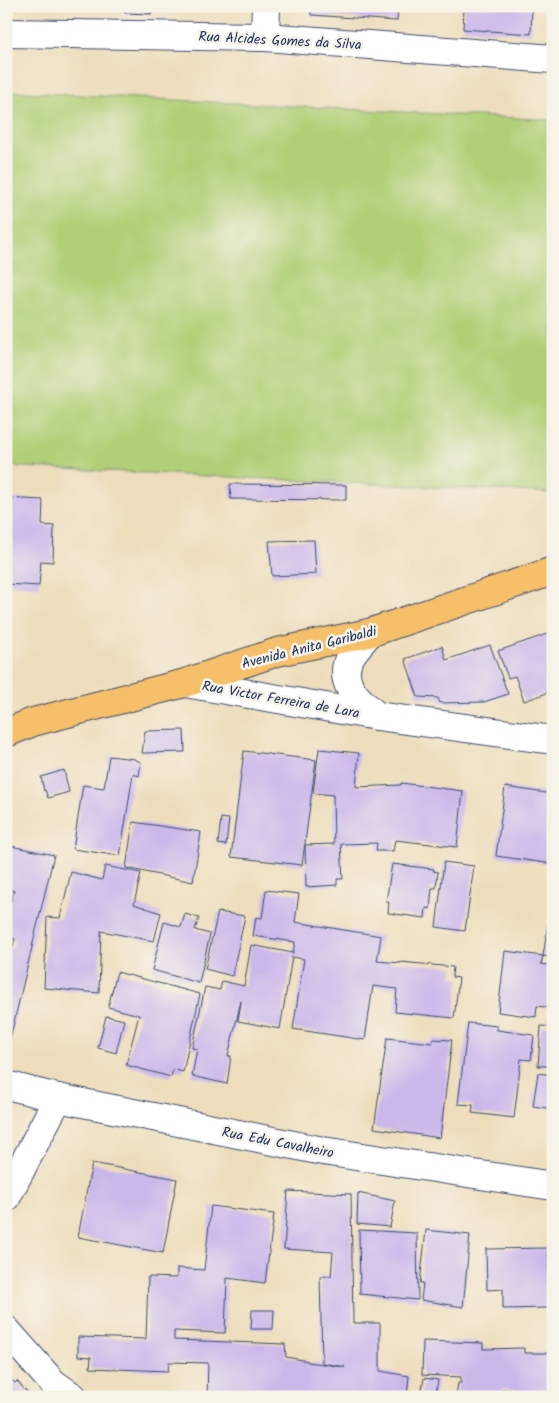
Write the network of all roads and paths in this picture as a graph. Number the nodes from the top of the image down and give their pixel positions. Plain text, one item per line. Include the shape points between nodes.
1 (266, 6) edge
2 (6, 33) edge
3 (265, 37) junction
4 (553, 59) edge
5 (553, 571) edge
6 (369, 633) junction
7 (185, 683) junction
8 (377, 716) junction
9 (6, 733) edge
10 (553, 740) edge
11 (6, 1085) edge
12 (58, 1098) junction
13 (553, 1186) edge
14 (6, 1198) edge
15 (6, 1330) edge
16 (73, 1397) edge

1 - 3 street
2 - 3 street, Rua Alcides Gomes da Silva
3 - 4 street, Rua Alcides Gomes da Silva
5 - 6 main road, Avenida Anita Garibaldi
6 - 7 main road, Avenida Anita Garibaldi via 276,652
6 - 8 street via 348,662 346,674 355,697
7 - 8 street, Rua Victor Ferreira de Lara
7 - 9 main road, Avenida Anita Garibaldi via 33,722
8 - 10 street, Rua Victor Ferreira de Lara
11 - 12 street, Rua Edu Cavalheiro
12 - 13 street, Rua Edu Cavalheiro via 323,1151
12 - 14 street
15 - 16 street via 53,1383

